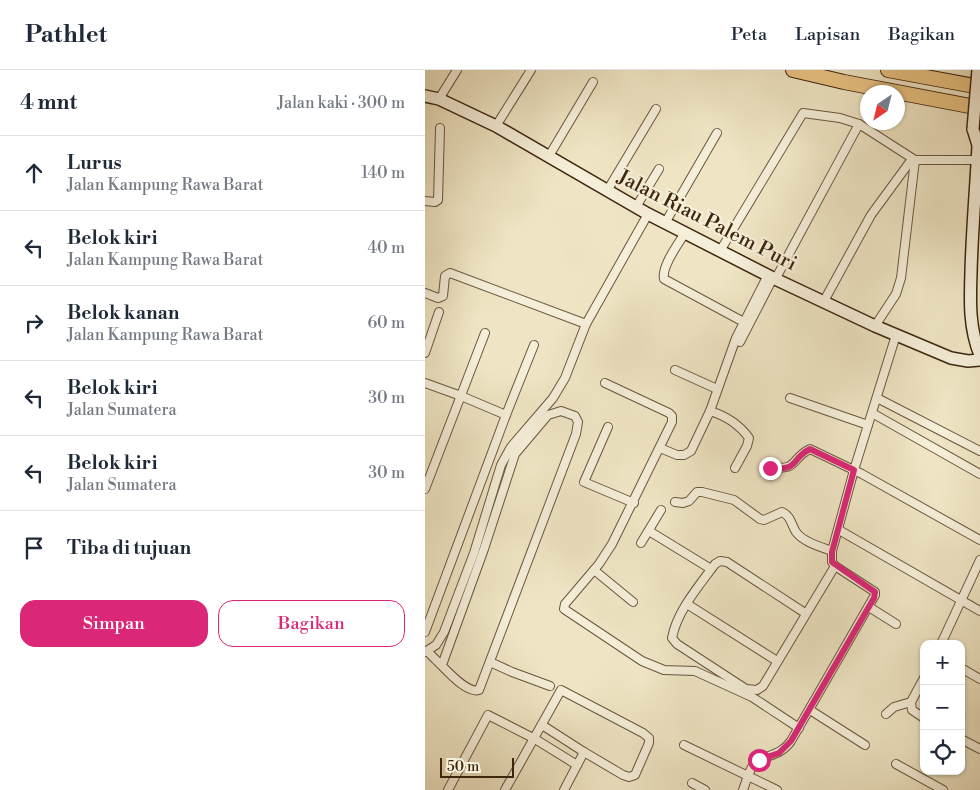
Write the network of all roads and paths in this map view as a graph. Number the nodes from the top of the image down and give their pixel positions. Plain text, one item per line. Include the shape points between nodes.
1 (457, 70) edge
2 (531, 70) edge
3 (793, 70) edge
4 (887, 70) edge
5 (978, 70) edge
6 (593, 82) dead end
7 (980, 87) edge
8 (425, 96) edge
9 (439, 99) junction
10 (980, 108) edge
11 (656, 109) dead end
12 (859, 124) junction
13 (497, 126) junction
14 (440, 128) dead end
15 (717, 133) dead end
16 (979, 142) edge
17 (549, 156) junction
18 (914, 159) junction
19 (979, 161) edge
20 (659, 169) dead end
21 (607, 191) junction
22 (425, 201) edge
23 (636, 207) junction
24 (648, 214) junction
25 (665, 223) junction
26 (685, 233) junction
27 (720, 251) junction
28 (772, 277) junction
29 (975, 288) edge
30 (425, 293) edge
31 (824, 301) junction
32 (439, 312) dead end
33 (740, 320) dead end
34 (586, 324) junction
35 (875, 326) junction
36 (485, 333) dead end
37 (896, 335) junction
38 (534, 345) dead end
39 (425, 353) edge
40 (980, 356) edge
41 (980, 360) edge
42 (675, 370) dead end
43 (425, 383) edge
44 (605, 383) dead end
45 (717, 389) junction
46 (461, 396) junction
47 (790, 398) dead end
48 (877, 398) junction
49 (710, 411) junction
50 (872, 413) junction
51 (506, 415) junction
52 (868, 425) junction
53 (608, 428) dead end
54 (660, 448) junction
55 (980, 451) edge
56 (735, 468) dead end
57 (770, 468) dead end
58 (854, 470) junction
59 (980, 474) edge
60 (425, 489) edge
61 (675, 502) dead end
62 (633, 503) junction
63 (661, 510) dead end
64 (839, 530) junction
65 (649, 531) junction
66 (980, 540) edge
67 (641, 543) dead end
68 (832, 552) junction
69 (980, 560) edge
70 (835, 566) junction
71 (711, 569) junction
72 (594, 570) junction
73 (961, 600) junction
74 (633, 602) dead end
75 (687, 604) junction
76 (869, 607) junction
77 (980, 611) edge
78 (805, 613) junction
79 (896, 624) dead end
80 (426, 632) edge
81 (943, 640) edge
82 (426, 652) edge
83 (777, 661) junction
84 (490, 662) junction
85 (442, 665) junction
86 (965, 670) edge
87 (980, 679) edge
88 (920, 685) edge
89 (551, 686) dead end
90 (911, 702) junction
91 (810, 710) junction
92 (886, 714) dead end
93 (920, 715) edge
94 (542, 725) junction
95 (799, 728) junction
96 (535, 739) junction
97 (965, 740) edge
98 (684, 745) dead end
99 (865, 746) dead end
100 (980, 749) edge
101 (584, 752) junction
102 (896, 764) dead end
103 (577, 765) junction
104 (920, 773) edge
105 (925, 775) edge
106 (749, 776) junction
107 (693, 783) dead end
108 (448, 790) edge
109 (505, 790) edge
110 (564, 790) edge
111 (705, 790) edge
112 (743, 790) edge
113 (777, 790) edge
114 (943, 790) edge

1 - 9 street
2 - 13 street
3 - 10 highway
4 - 7 highway
5 - 16 street, bridge via 973,128
6 - 17 street
8 - 9 street, Jalan Riau Palem Puri
9 - 13 street, Jalan Riau Palem Puri
11 - 21 street
12 - 18 street
12 - 27 street via 803,113
12 - 28 street
13 - 17 street, Jalan Riau Palem Puri
14 - 22 street via 438,200
15 - 25 street
16 - 19 street
17 - 21 street, Jalan Riau Palem Puri
18 - 19 street
18 - 31 street via 871,216
18 - 35 street via 901,278 896,294
19 - 29 street
20 - 23 street
21 - 23 street, Jalan Riau Palem Puri
23 - 24 street, Jalan Riau Palem Puri
24 - 25 street, Jalan Riau Palem Puri
24 - 34 street
25 - 26 street, Jalan Riau Palem Puri
26 - 27 street, Jalan Riau Palem Puri
26 - 33 street via 665,266 664,279
27 - 28 street, Jalan Riau Palem Puri
28 - 31 street, Jalan Riau Palem Puri
28 - 45 street via 738,340
29 - 40 street via 973,335
30 - 34 street via 438,298 443,296 445,276 451,273
31 - 35 street, Jalan Riau Palem Puri
32 - 39 street
34 - 82 street via 565,378 553,398 511,447 501,465 474,553 444,632 436,645
35 - 37 street, Jalan Riau Palem Puri
36 - 46 street
37 - 41 street, Jalan Riau Palem Puri via 951,358
37 - 48 street
38 - 51 street
42 - 45 street
43 - 46 street
44 - 54 street via 672,416
45 - 49 street
46 - 51 street
46 - 60 street
47 - 52 street
48 - 50 street
48 - 55 street
49 - 54 street via 691,451 677,455
49 - 56 street via 733,421 749,438
50 - 52 street
50 - 59 street
51 - 80 street
52 - 58 street
53 - 62 street via 584,482
54 - 62 street
57 - 58 street via 790,467 810,449
58 - 64 street
58 - 66 street
61 - 68 street via 689,501 697,492 702,492 734,500 764,520 782,512 801,537
62 - 72 street
63 - 65 street
64 - 68 street
64 - 73 street
65 - 67 street
65 - 71 street
68 - 70 street
69 - 73 street
70 - 76 street via 875,592
70 - 78 street
71 - 75 street
71 - 78 street via 720,561 727,562
72 - 74 street
72 - 95 street via 565,604 565,610 643,661 664,670 695,671 752,696
73 - 77 street
73 - 81 street
75 - 83 street
75 - 83 street via 672,638 747,689 757,690 763,686
76 - 79 street
76 - 91 street
78 - 83 street
82 - 85 street
84 - 85 street via 476,692 466,688
84 - 85 street via 576,434 578,422 568,413 561,411 548,415 515,454
84 - 89 street
86 - 87 street
88 - 90 street
90 - 92 street via 894,707
90 - 93 street via 912,710
91 - 95 street
91 - 99 street
94 - 96 street
94 - 101 street
94 - 101 street via 561,690 643,733 649,740 635,775 629,777
95 - 106 street via 787,747 759,760
96 - 103 street
96 - 108 street via 488,715
96 - 109 street
97 - 100 street
98 - 106 street
101 - 103 street
102 - 104 street
103 - 110 street
105 - 114 street
106 - 112 street
106 - 113 street
107 - 111 street

